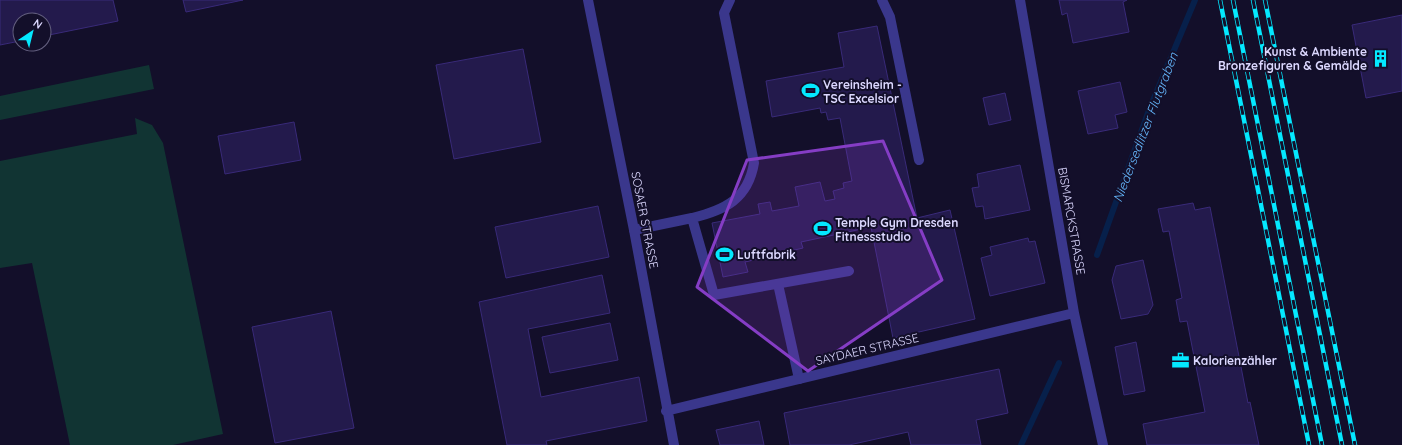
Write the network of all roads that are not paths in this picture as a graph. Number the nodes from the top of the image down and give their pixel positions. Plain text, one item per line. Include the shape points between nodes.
1 (588, 0) edge
2 (730, 0) edge
3 (882, 0) edge
4 (1020, 0) edge
5 (919, 160) dead end
6 (692, 218) junction
7 (634, 230) junction
8 (849, 271) dead end
9 (778, 284) junction
10 (1074, 313) junction
11 (799, 379) junction
12 (666, 411) junction
13 (674, 445) edge
14 (1103, 445) edge

1 - 7 street, SOSAER STRASSE
2 - 6 street via 724,12 754,163 752,177 746,190 735,202
3 - 5 street via 890,17
4 - 10 street, BISMARCKSTRASSE
6 - 7 street
6 - 9 street via 714,295
7 - 12 street, SOSAER STRASSE
8 - 9 street
9 - 11 street
10 - 11 street, SAYDAER STRASSE
10 - 14 street, BISMARCKSTRASSE
11 - 12 street, SAYDAER STRASSE
12 - 13 street, SOSAER STRASSE

